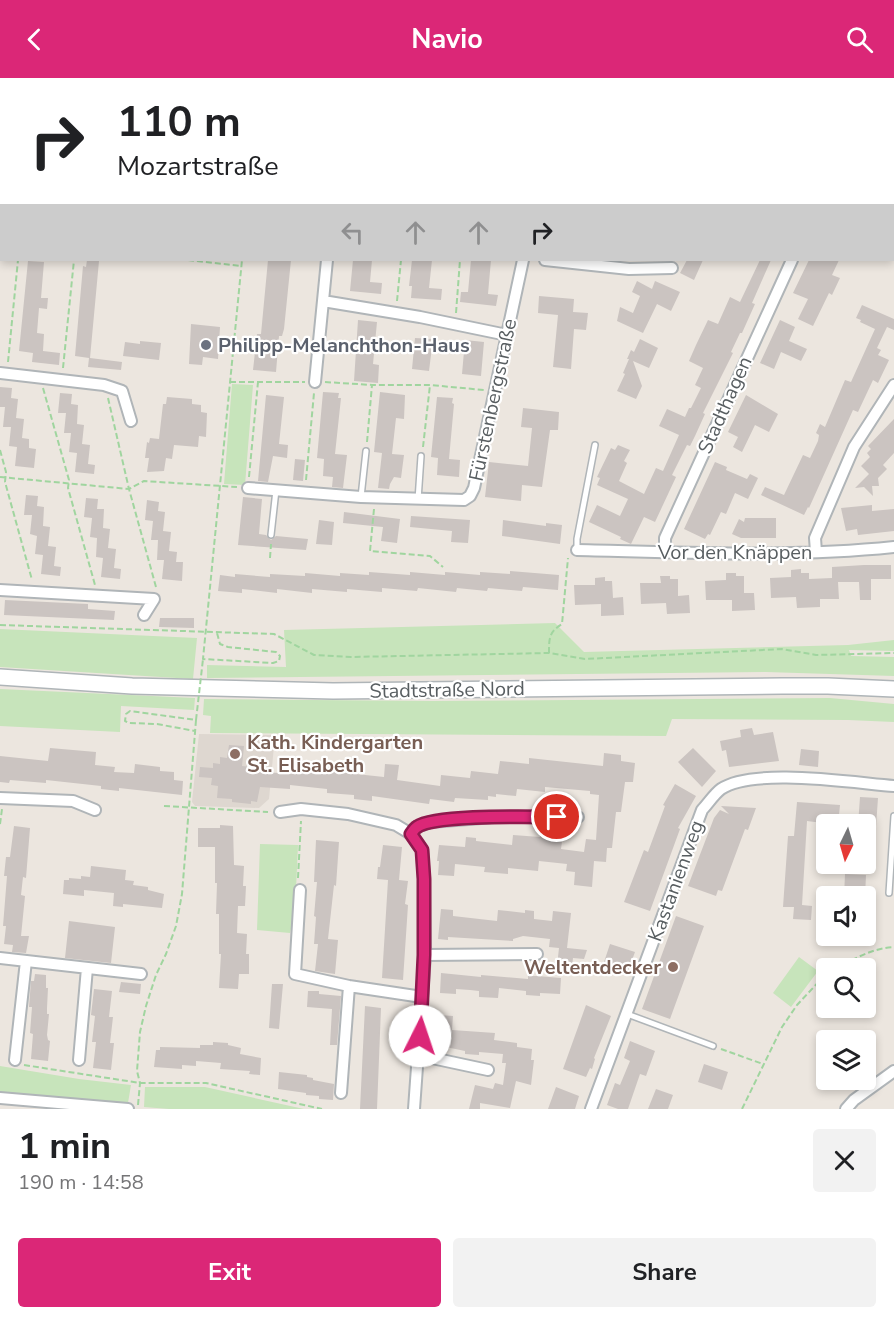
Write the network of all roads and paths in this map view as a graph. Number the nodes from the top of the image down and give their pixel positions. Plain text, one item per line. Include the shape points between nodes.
1 (18, 261) edge
2 (74, 261) edge
3 (197, 261) edge
4 (242, 261) edge
5 (327, 261) edge
6 (401, 261) edge
7 (460, 261) edge
8 (523, 261) edge
9 (568, 261) edge
10 (792, 261) edge
11 (590, 262) edge
12 (241, 266) junction
13 (672, 268) dead end
14 (323, 301) junction
15 (395, 313) junction
16 (455, 324) junction
17 (507, 335) junction
18 (3, 373) edge
19 (41, 377) junction
20 (62, 380) junction
21 (230, 382) junction
22 (258, 382) junction
23 (315, 382) junction
24 (104, 385) junction
25 (372, 385) junction
26 (430, 385) junction
27 (894, 385) edge
28 (495, 391) junction
29 (131, 421) dead end
30 (595, 445) dead end
31 (0, 450) edge
32 (366, 451) joint
33 (421, 456) joint
34 (0, 477) edge
35 (6, 478) junction
36 (69, 483) junction
37 (219, 486) junction
38 (248, 488) junction
39 (129, 489) junction
40 (276, 490) junction
41 (305, 493) junction
42 (362, 497) junction
43 (375, 498) junction
44 (418, 500) junction
45 (271, 536) joint
46 (894, 548) edge
47 (577, 550) junction
48 (665, 552) junction
49 (816, 552) junction
50 (270, 558) dead end
51 (443, 567) dead end
52 (0, 590) edge
53 (35, 591) junction
54 (96, 594) junction
55 (154, 599) junction
56 (144, 615) dead end
57 (0, 625) edge
58 (205, 633) junction
59 (217, 633) junction
60 (549, 653) junction
61 (894, 653) edge
62 (203, 659) junction
63 (0, 677) edge
64 (894, 689) edge
65 (196, 720) junction
66 (195, 731) junction
67 (894, 786) edge
68 (1, 799) edge
69 (164, 806) dead end
70 (188, 808) junction
71 (301, 809) junction
72 (95, 810) dead end
73 (280, 812) joint
74 (894, 816) edge
75 (578, 817) dead end
76 (0, 824) edge
77 (411, 834) junction
78 (300, 890) joint
79 (889, 893) dead end
80 (894, 947) edge
81 (537, 954) dead end
82 (424, 955) junction
83 (0, 958) edge
84 (855, 958) edge
85 (26, 961) junction
86 (87, 968) junction
87 (141, 974) dead end
88 (816, 985) edge
89 (349, 986) junction
90 (422, 996) junction
91 (627, 1014) junction
92 (713, 1046) joint
93 (418, 1055) junction
94 (79, 1060) dead end
95 (15, 1062) joint
96 (763, 1064) junction
97 (488, 1070) dead end
98 (894, 1071) edge
99 (140, 1083) junction
100 (341, 1093) dead end
101 (0, 1098) edge
102 (128, 1109) edge
103 (138, 1109) edge
104 (322, 1109) edge
105 (414, 1109) edge
106 (591, 1109) edge
107 (742, 1109) edge
108 (846, 1109) edge

1 - 18 path
2 - 20 path
3 - 12 path
4 - 12 path
5 - 14 street
6 - 15 path
7 - 16 path
8 - 17 street, Fürstenbergstraße
9 - 11 street
10 - 48 street, Stadthagen via 665,538
11 - 13 street via 629,268
12 - 21 path
14 - 15 street
14 - 23 street
15 - 16 street
16 - 17 street
17 - 28 street, Fürstenbergstraße
18 - 19 street
19 - 20 street
19 - 36 path
20 - 24 street
21 - 22 path
21 - 37 path
22 - 23 path
22 - 38 path
23 - 25 path
23 - 41 path
24 - 29 street via 122,391
24 - 39 path
25 - 26 path
25 - 32 path
26 - 28 path
26 - 33 path
27 - 49 street via 854,447 815,538
28 - 44 street, Fürstenbergstraße via 470,496 464,501
30 - 47 lane
31 - 35 path
32 - 42 lane
33 - 44 lane
34 - 35 path
35 - 36 path
35 - 53 path
36 - 39 path
36 - 54 path
37 - 38 path
37 - 39 path via 144,481
37 - 58 path
38 - 40 street, Fürstenbergstraße
39 - 55 path via 157,591
40 - 41 street, Fürstenbergstraße
40 - 45 lane
41 - 42 street, Fürstenbergstraße
42 - 43 street, Fürstenbergstraße
43 - 44 street, Fürstenbergstraße
43 - 51 path via 370,551 430,556
45 - 50 path
46 - 49 street, Vor den Knäppen
47 - 48 street, Vor den Knäppen
47 - 60 path via 568,556 562,624 549,636
48 - 49 street, Vor den Knäppen
52 - 53 street
53 - 54 street
54 - 55 street
55 - 56 street
57 - 58 path
58 - 59 path
58 - 62 path
59 - 60 path via 274,634 314,655
59 - 62 path via 219,644 276,652 279,661
60 - 61 path via 585,659 782,649 816,655
62 - 65 path, bridge
63 - 64 main road, Stadtstraße Nord via 321,691 828,686
65 - 66 path
65 - 66 path via 130,711 125,721
66 - 70 path
67 - 91 street, Kastanienweg via 769,777 744,780 720,789 702,810
68 - 72 street via 73,801
68 - 76 path
69 - 70 path
70 - 73 path
70 - 99 path via 182,894 176,926 140,1032 136,1071
71 - 73 street
71 - 77 street via 348,814 396,825
71 - 78 path
74 - 79 lane
75 - 77 street via 430,822
77 - 82 street via 422,850
78 - 89 street via 295,974
80 - 84 path
81 - 82 street
82 - 90 street
83 - 85 street
85 - 86 street
85 - 95 street
86 - 87 street
86 - 94 street
88 - 96 path via 782,1027
89 - 90 street
89 - 100 street
90 - 93 street
91 - 92 lane
91 - 106 street, Kastanienweg
92 - 96 path
93 - 97 street
93 - 105 street
95 - 99 path
96 - 107 path
98 - 108 street
99 - 103 path
99 - 104 path via 206,1083
101 - 102 street

